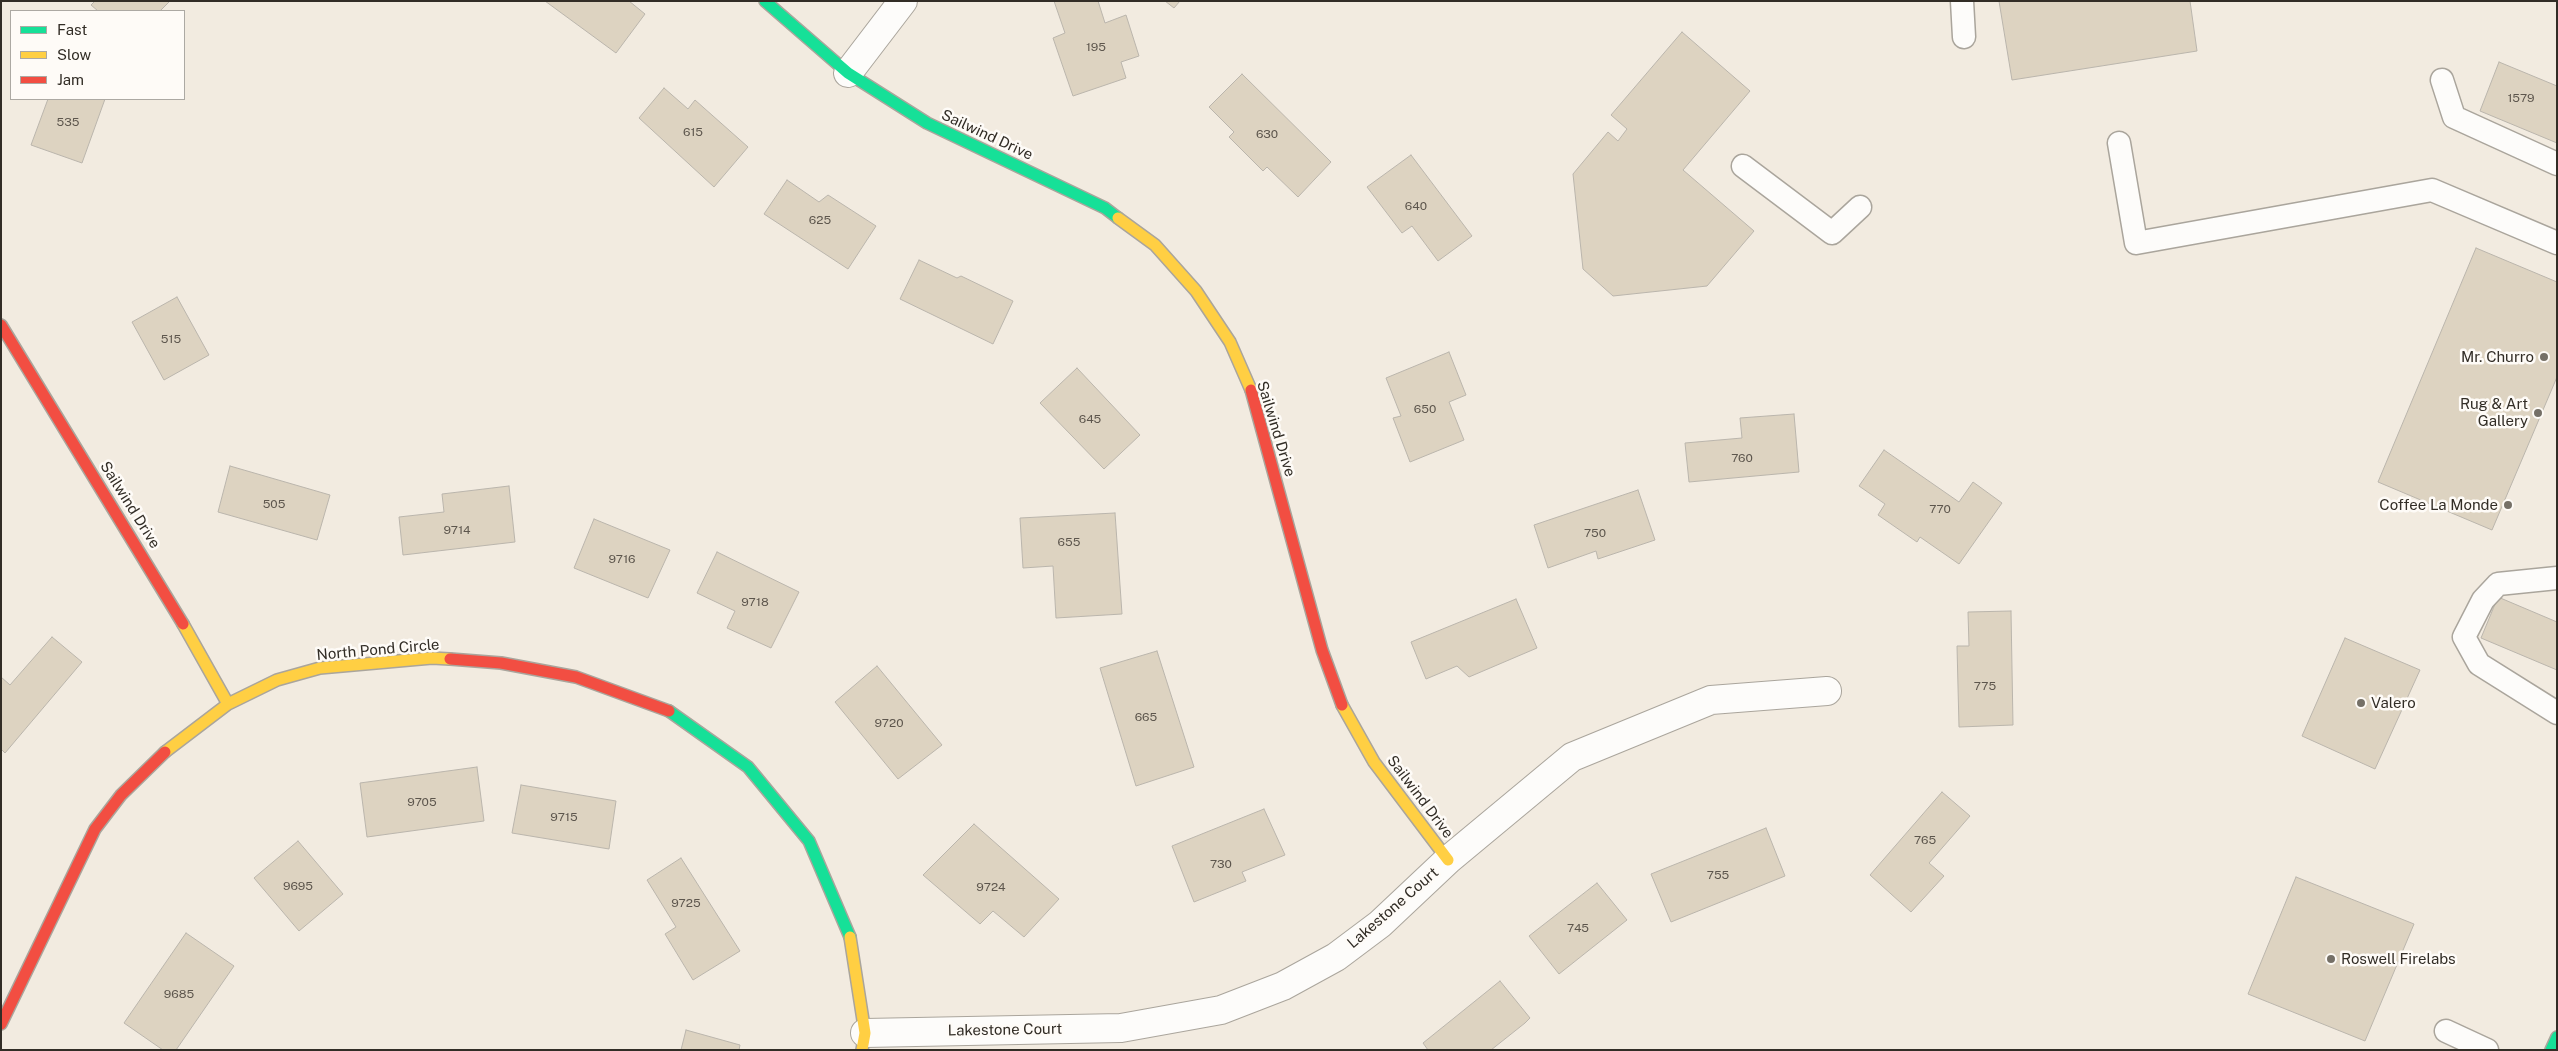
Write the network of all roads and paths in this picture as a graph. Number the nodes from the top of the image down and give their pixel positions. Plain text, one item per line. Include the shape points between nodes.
1 (766, 1) edge
2 (903, 1) edge
3 (1962, 1) edge
4 (1964, 37) dead end
5 (848, 73) junction
6 (2442, 80) dead end
7 (2119, 142) dead end
8 (2557, 164) edge
9 (1743, 166) dead end
10 (1860, 207) dead end
11 (2557, 242) edge
12 (1, 325) edge
13 (2557, 578) edge
14 (1827, 691) dead end
15 (228, 704) junction
16 (2557, 713) edge
17 (1448, 860) junction
18 (1, 1024) edge
19 (2446, 1031) dead end
20 (2557, 1037) edge
21 (864, 1041) edge
22 (2487, 1050) edge
23 (2551, 1050) edge

1 - 5 street, Sailwind Drive
2 - 5 street
3 - 4 lane
5 - 17 street, Sailwind Drive via 927,123 1105,208 1154,245 1196,291 1230,342 1254,398 1322,650 1340,702 1374,762
6 - 8 lane via 2454,117
7 - 11 lane via 2136,243 2432,190
9 - 10 lane via 1832,233
12 - 15 street, Sailwind Drive via 168,594
13 - 16 lane via 2498,584 2483,600 2464,637 2479,664
14 - 17 street, Lakestone Court via 1712,700 1572,758
15 - 18 street, North Pond Circle via 172,745 121,795 95,829
15 - 21 street, North Pond Circle via 277,680 320,668 432,658 502,663 576,677 666,709 748,767 809,841 850,934
17 - 21 street, Lakestone Court via 1380,924 1336,957 1283,986 1221,1010 1121,1028
19 - 22 lane
20 - 23 street

